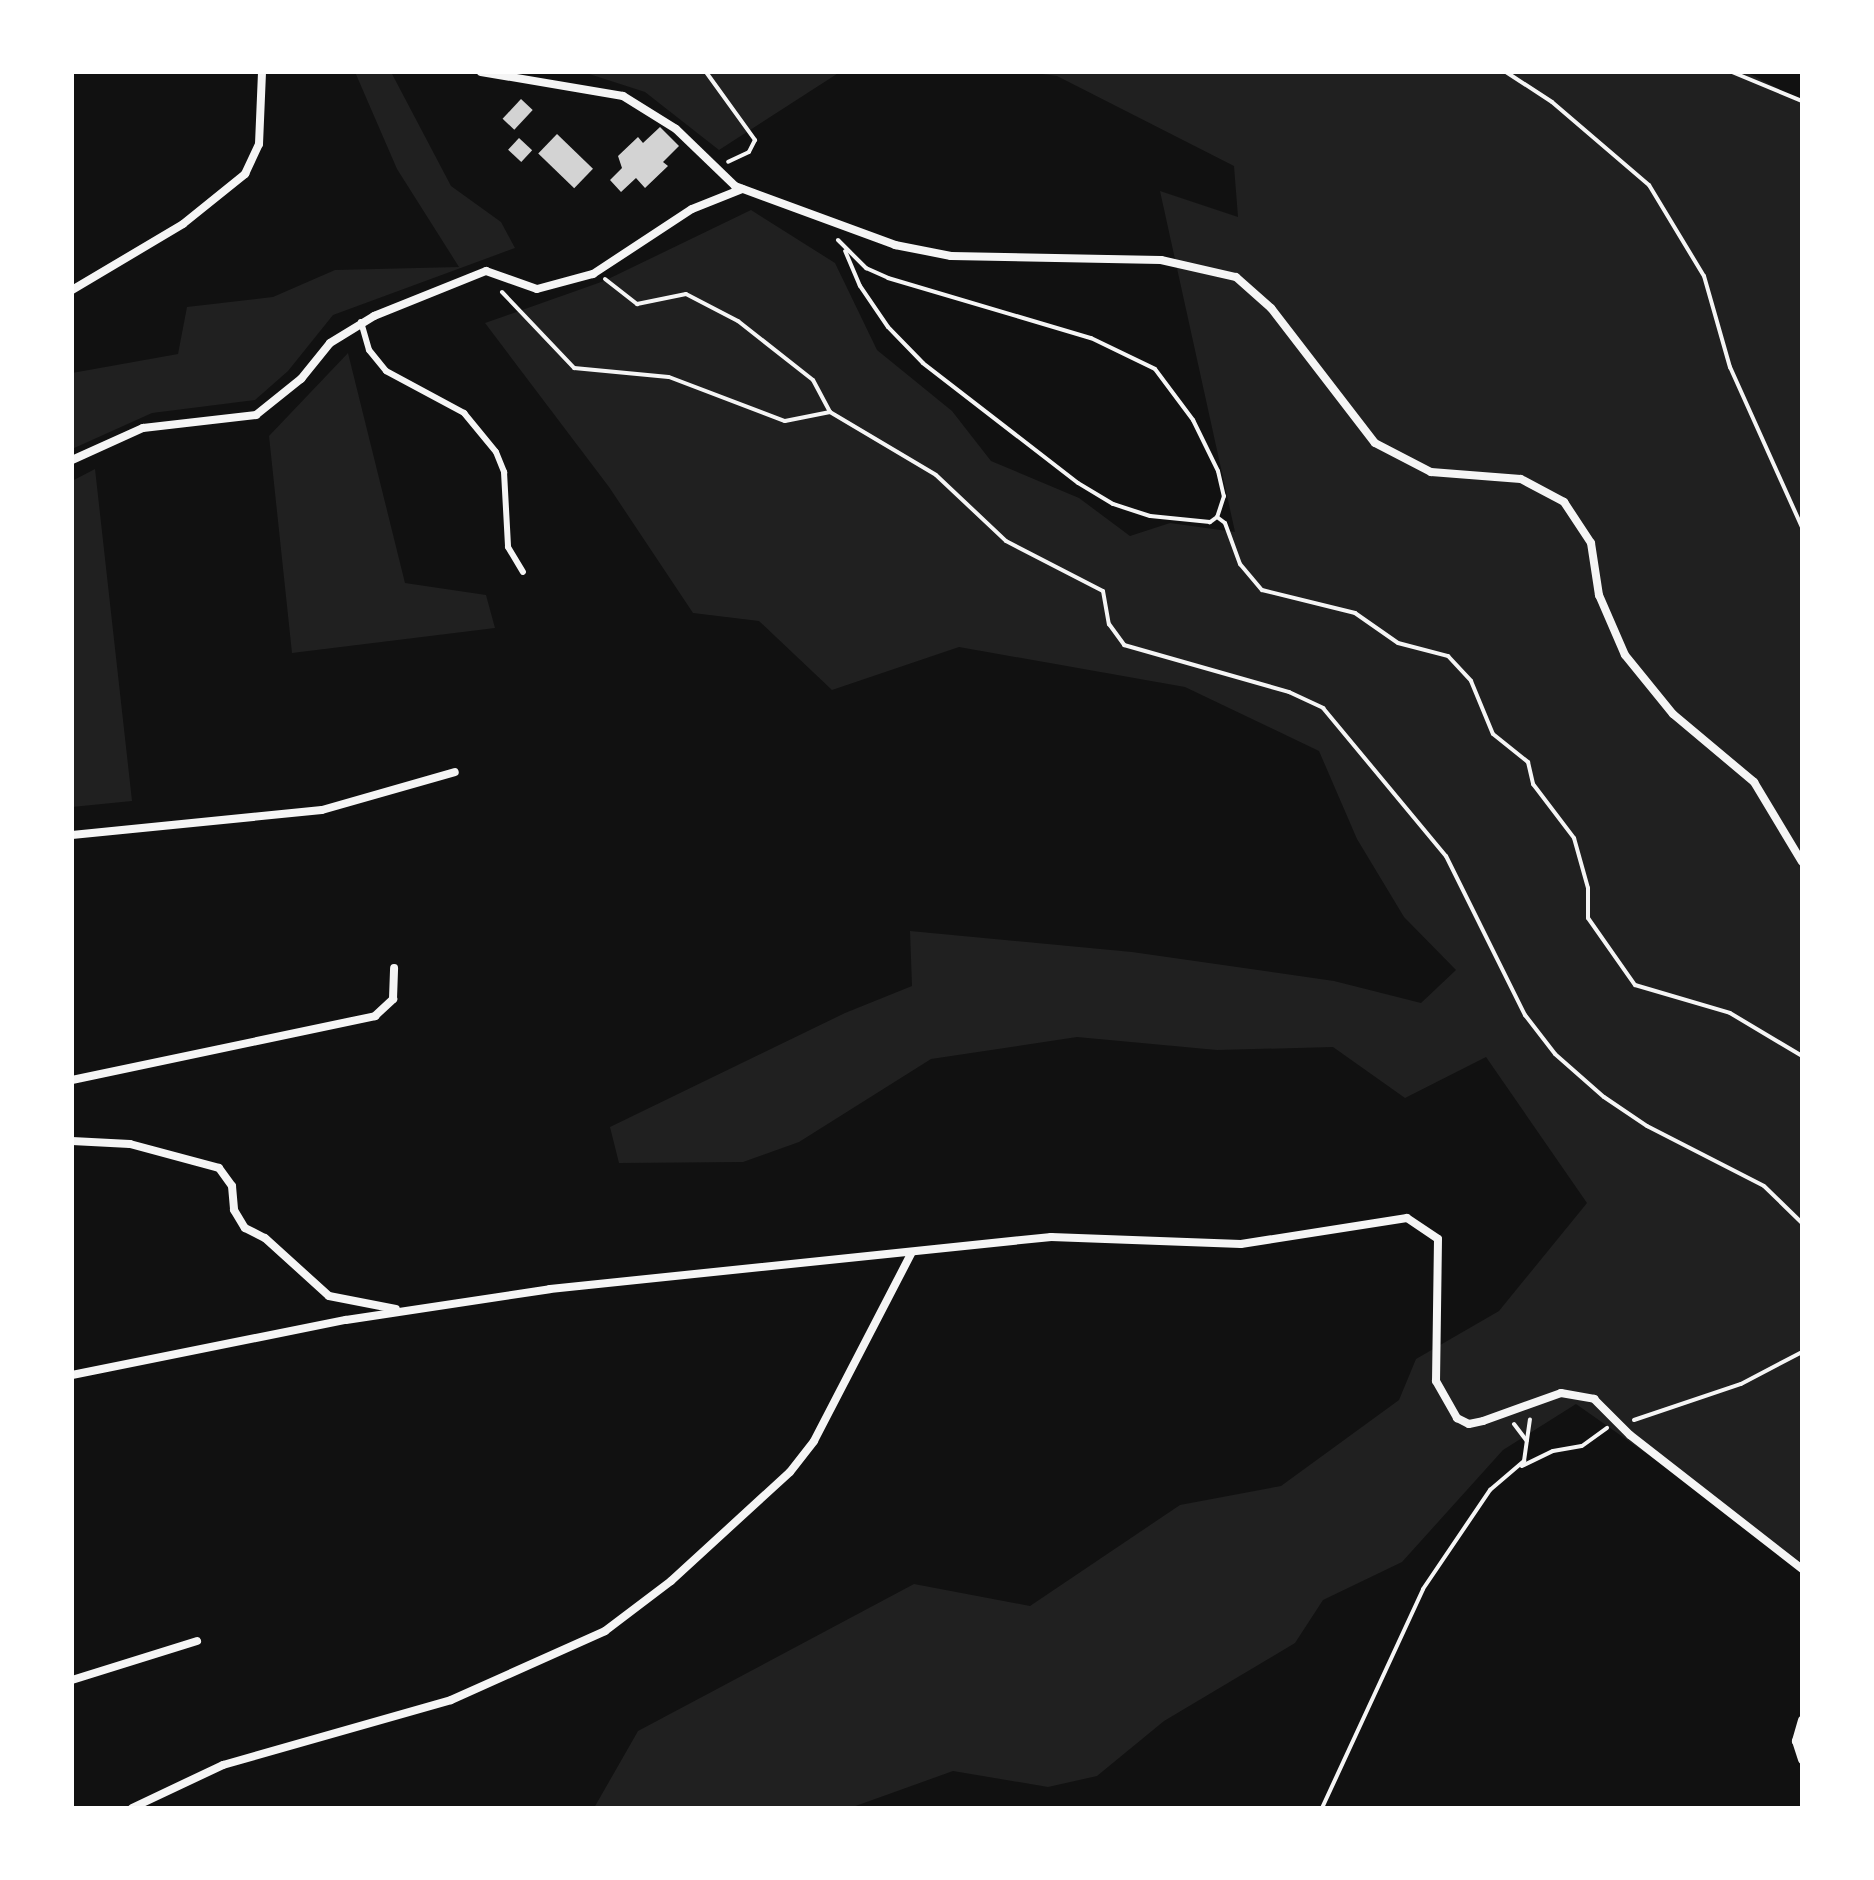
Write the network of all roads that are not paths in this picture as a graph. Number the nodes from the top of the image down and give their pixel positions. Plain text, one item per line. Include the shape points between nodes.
1 (262, 72) edge
2 (481, 72) edge
3 (742, 189) junction
4 (72, 290) edge
5 (361, 322) junction
6 (72, 460) edge
7 (523, 572) dead end
8 (455, 772) dead end
9 (72, 835) edge
10 (1802, 862) edge
11 (394, 968) dead end
12 (72, 1080) edge
13 (72, 1141) edge
14 (911, 1254) junction
15 (405, 1311) junction
16 (72, 1375) edge
17 (1802, 1569) edge
18 (197, 1641) dead end
19 (72, 1680) edge
20 (1802, 1720) edge
21 (1802, 1760) edge
22 (132, 1808) edge

1 - 4 street via 259,144 245,174 183,224
2 - 3 street via 623,96 676,129
3 - 5 street via 692,209 599,271 537,289 486,271
3 - 10 street via 921,252 1147,258 1196,264 1236,277 1271,308 1375,443 1431,472 1521,479 1564,502 1591,543 1599,595 1625,655 1673,714 1754,782
5 - 6 street via 330,343 301,379 256,415 143,428
5 - 7 lane via 369,350 386,371 464,413 496,452 504,472 508,547
8 - 9 street via 322,810
11 - 12 street via 393,999 375,1016
13 - 15 street via 130,1144 219,1168 232,1186 234,1210 245,1228 265,1238 329,1296
14 - 15 street via 550,1289
14 - 17 street via 1051,1237 1241,1244 1407,1218 1438,1239 1436,1381 1446,1407 1469,1424 1529,1401 1577,1393 1594,1399
14 - 22 street via 814,1441 790,1472 671,1581 605,1631 451,1700 223,1765
15 - 16 street
18 - 19 street
20 - 21 street via 1796,1741

